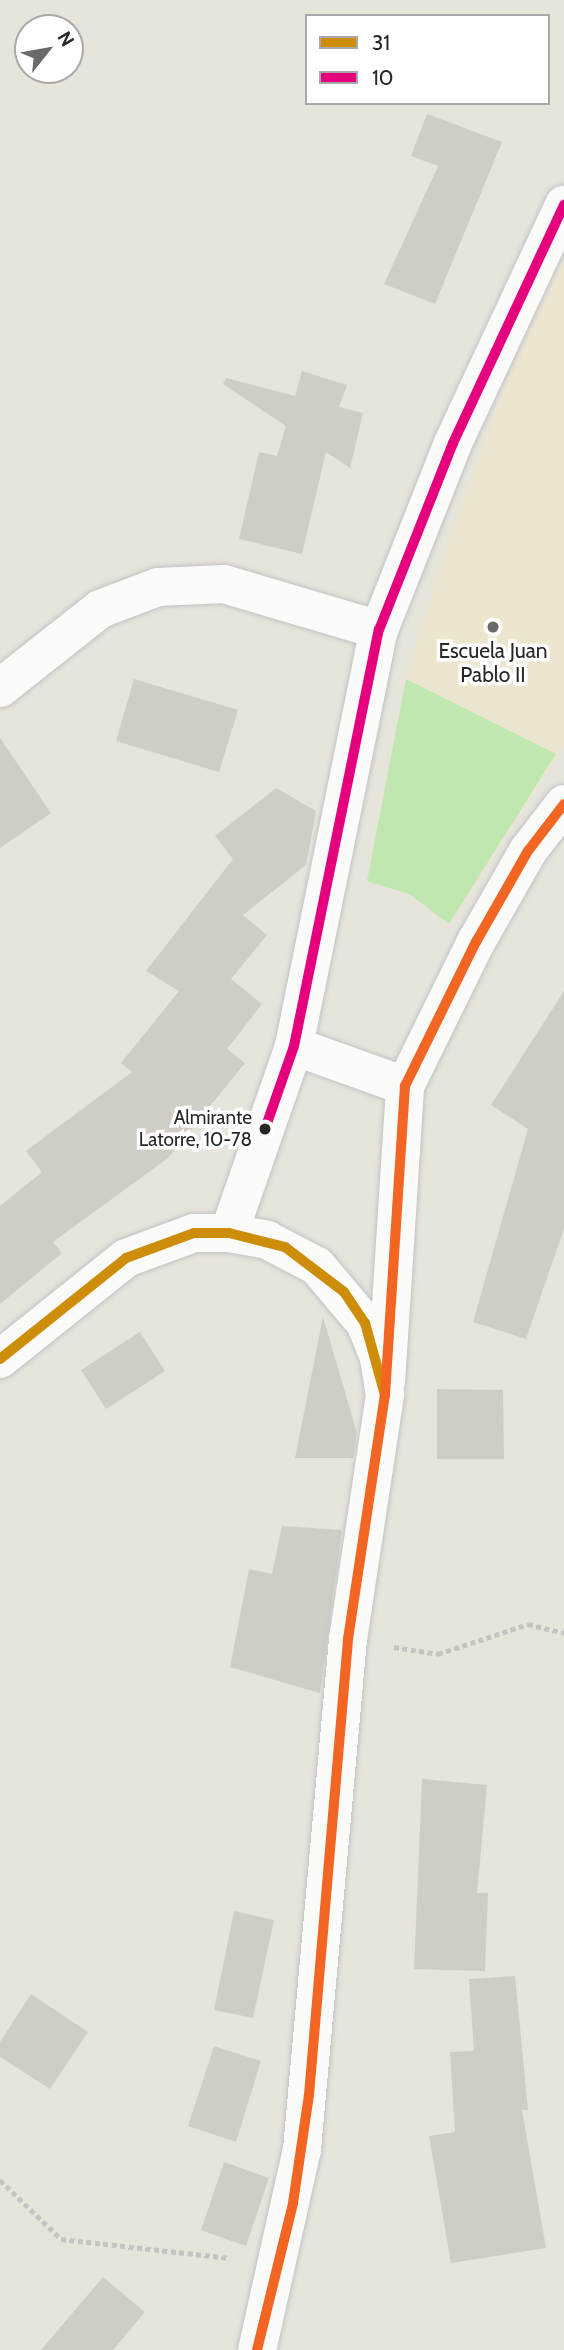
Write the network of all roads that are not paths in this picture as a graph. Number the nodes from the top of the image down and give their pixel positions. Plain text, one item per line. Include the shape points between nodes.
1 (564, 205) edge
2 (379, 630) junction
3 (0, 688) edge
4 (564, 804) edge
5 (294, 1046) junction
6 (405, 1086) junction
7 (229, 1233) junction
8 (0, 1359) edge
9 (385, 1395) junction
10 (257, 2350) edge

1 - 2 street via 453,443
2 - 3 street via 224,584 158,587 100,609
2 - 5 street
4 - 6 street via 528,851
5 - 6 street
5 - 7 street
6 - 9 street
7 - 8 street via 182,1236 126,1258
7 - 9 street via 285,1247 344,1292 370,1334
9 - 10 street via 348,1639 309,2095 280,2265

